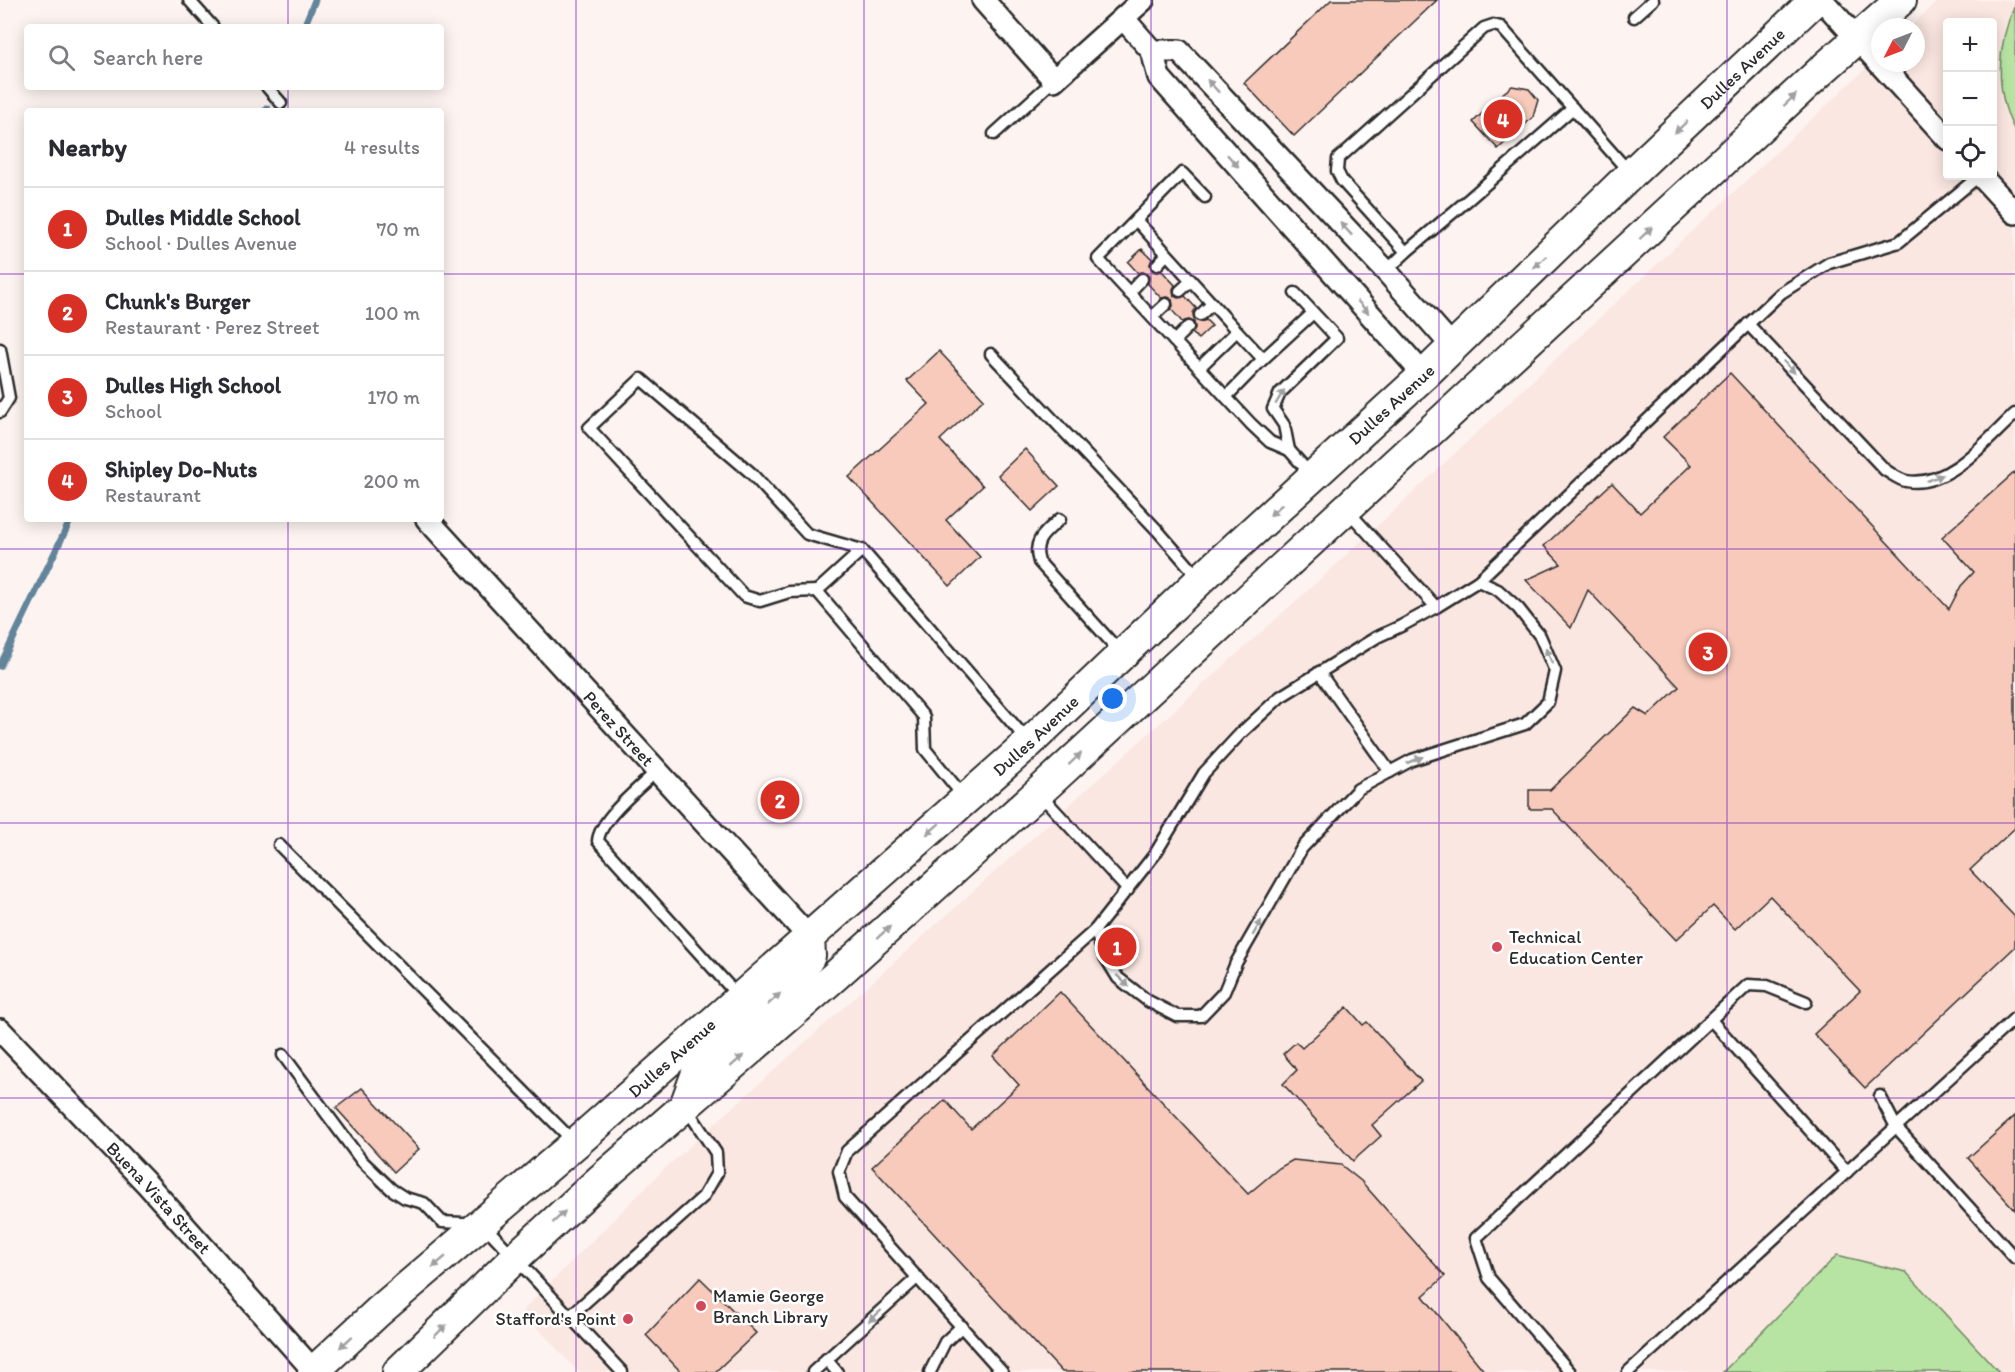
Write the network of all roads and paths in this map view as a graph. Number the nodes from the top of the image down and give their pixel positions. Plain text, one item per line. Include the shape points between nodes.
1 (189, 0) edge
2 (983, 0) edge
3 (1143, 0) edge
4 (1653, 0) edge
5 (1815, 0) edge
6 (1822, 0) edge
7 (1901, 0) edge
8 (1635, 17) dead end
9 (1123, 18) junction
10 (210, 24) edge
11 (1858, 39) junction
12 (1152, 51) junction
13 (1054, 80) junction
14 (269, 90) edge
15 (281, 104) dead end
16 (1573, 108) junction
17 (994, 134) dead end
18 (1943, 135) edge
19 (1631, 174) junction
20 (1975, 180) edge
21 (1984, 180) edge
22 (1205, 196) dead end
23 (2015, 213) edge
24 (1136, 220) junction
25 (1406, 252) junction
26 (1166, 255) junction
27 (1157, 265) dead end
28 (1386, 271) junction
29 (1142, 279) dead end
30 (1191, 281) junction
31 (1180, 291) dead end
32 (1129, 292) junction
33 (1295, 293) dead end
34 (1166, 304) dead end
35 (1212, 304) junction
36 (1313, 312) junction
37 (1200, 315) dead end
38 (1152, 317) junction
39 (1749, 324) junction
40 (1188, 327) dead end
41 (1237, 331) junction
42 (1174, 341) junction
43 (1454, 347) junction
44 (0, 349) edge
45 (991, 354) dead end
46 (1263, 359) junction
47 (1199, 368) junction
48 (1424, 375) junction
49 (1226, 397) junction
50 (0, 412) edge
51 (2015, 414) edge
52 (1289, 450) junction
53 (1313, 477) junction
54 (1346, 508) junction
55 (1060, 519) dead end
56 (429, 522) edge
57 (862, 550) junction
58 (1200, 580) junction
59 (1478, 581) junction
60 (817, 591) junction
61 (1436, 607) junction
62 (1123, 654) junction
63 (1318, 672) junction
64 (1029, 743) junction
65 (657, 771) junction
66 (1390, 772) junction
67 (1038, 793) junction
68 (966, 800) junction
69 (279, 845) dead end
70 (1128, 890) junction
71 (1095, 930) junction
72 (809, 937) junction
73 (740, 999) junction
74 (1806, 1002) dead end
75 (2015, 1018) edge
76 (1711, 1020) junction
77 (0, 1030) edge
78 (283, 1055) dead end
79 (1880, 1096) dead end
80 (685, 1106) junction
81 (1896, 1127) junction
82 (576, 1143) junction
83 (1847, 1172) junction
84 (483, 1224) junction
85 (516, 1257) junction
86 (2015, 1258) edge
87 (918, 1277) junction
88 (570, 1316) junction
89 (962, 1326) junction
90 (826, 1359) junction
91 (313, 1371) edge
92 (398, 1372) edge
93 (622, 1372) edge
94 (813, 1372) edge
95 (837, 1372) edge
96 (930, 1372) edge
97 (1002, 1372) edge
98 (1570, 1372) edge
99 (1628, 1372) edge

1 - 10 lane
2 - 13 street
3 - 9 street
4 - 8 lane
5 -> 19 main road, Dulles Avenue
6 - 11 street
7 - 11 main road
9 - 12 street
9 - 13 street
11 - 18 street
54 -> 11 main road
28 -> 12 street via 1179,51
12 -> 48 street via 1159,77
13 - 17 lane
14 - 15 lane
16 - 19 lane
16 - 25 lane
16 - 25 lane via 1502,27 1485,28 1338,159 1337,171 1342,181
19 -> 43 main road, Dulles Avenue
20 - 39 lane via 1899,242 1829,263 1780,293
21 - 23 street
22 - 24 lane via 1182,173
24 - 26 lane
24 - 32 lane via 1098,259
25 - 28 lane
26 - 27 lane
26 - 30 lane
28 - 43 street
29 - 32 lane
30 - 31 lane
30 - 35 lane
32 - 38 lane
33 - 36 lane
34 - 38 lane
35 - 37 lane
35 - 41 lane
36 - 46 lane
52 -> 36 lane via 1284,425 1273,409 1280,393 1337,338
38 - 42 lane
39 -> 51 lane via 1885,470 1904,481 1924,482 1947,473 1969,458
39 - 59 lane
40 - 42 lane
41 - 46 lane
41 - 47 lane
42 - 47 lane
43 - 48 main road, Dulles Avenue
44 - 50 lane via 9,398
45 - 58 lane
46 - 49 lane
47 - 49 lane
48 - 53 main road, Dulles Avenue
49 - 52 lane via 1270,442
52 - 53 lane
53 -> 58 main road, Dulles Avenue
54 - 61 lane
67 -> 54 main road
55 - 62 lane via 1040,537 1036,551 1040,562
56 - 65 street, Perez Street
57 - 60 lane
57 - 60 lane via 807,534 751,473 641,379 589,428 744,596 760,601 789,592
57 - 64 lane
58 - 62 main road, Dulles Avenue
59 - 61 lane
66 -> 59 lane via 1412,760 1525,724 1548,702 1555,670 1540,636 1518,608 1497,590
60 - 68 lane via 924,717 925,749
61 - 63 lane
62 - 64 main road, Dulles Avenue
63 - 66 lane
63 - 70 lane via 1280,697 1204,773 1155,854
64 - 68 main road, Dulles Avenue
65 - 72 street, Perez Street
65 - 73 lane via 607,821 598,842
71 -> 66 lane via 1118,978 1148,1001 1177,1016 1201,1016 1224,992 1236,963 1302,848 1358,789
67 - 70 lane
80 -> 67 main road
68 -> 72 main road, Dulles Avenue
69 - 82 lane
70 - 71 lane
71 - 87 lane via 847,1151 839,1171 845,1197
72 - 73 main road, Dulles Avenue
80 -> 72 main road via 700,1065 796,979 810,956
73 - 82 main road, Dulles Avenue
74 - 76 lane via 1767,986 1748,985
75 - 81 lane
76 - 83 lane
76 - 98 lane via 1476,1238 1489,1278
77 - 91 street, Buena Vista Street via 147,1184
78 - 84 lane via 361,1160 391,1189 424,1203 442,1222
79 - 81 lane
85 -> 80 main road
80 - 88 lane via 716,1153 717,1173 703,1197
81 - 83 lane
81 - 86 lane
82 - 84 main road, Dulles Avenue
83 - 99 lane
84 - 85 lane
84 -> 91 main road, Dulles Avenue
85 - 88 lane
92 -> 85 main road
87 - 89 lane
87 -> 90 lane
88 - 93 lane
89 - 96 lane via 945,1342
89 - 97 lane
90 - 94 lane
90 - 95 lane

